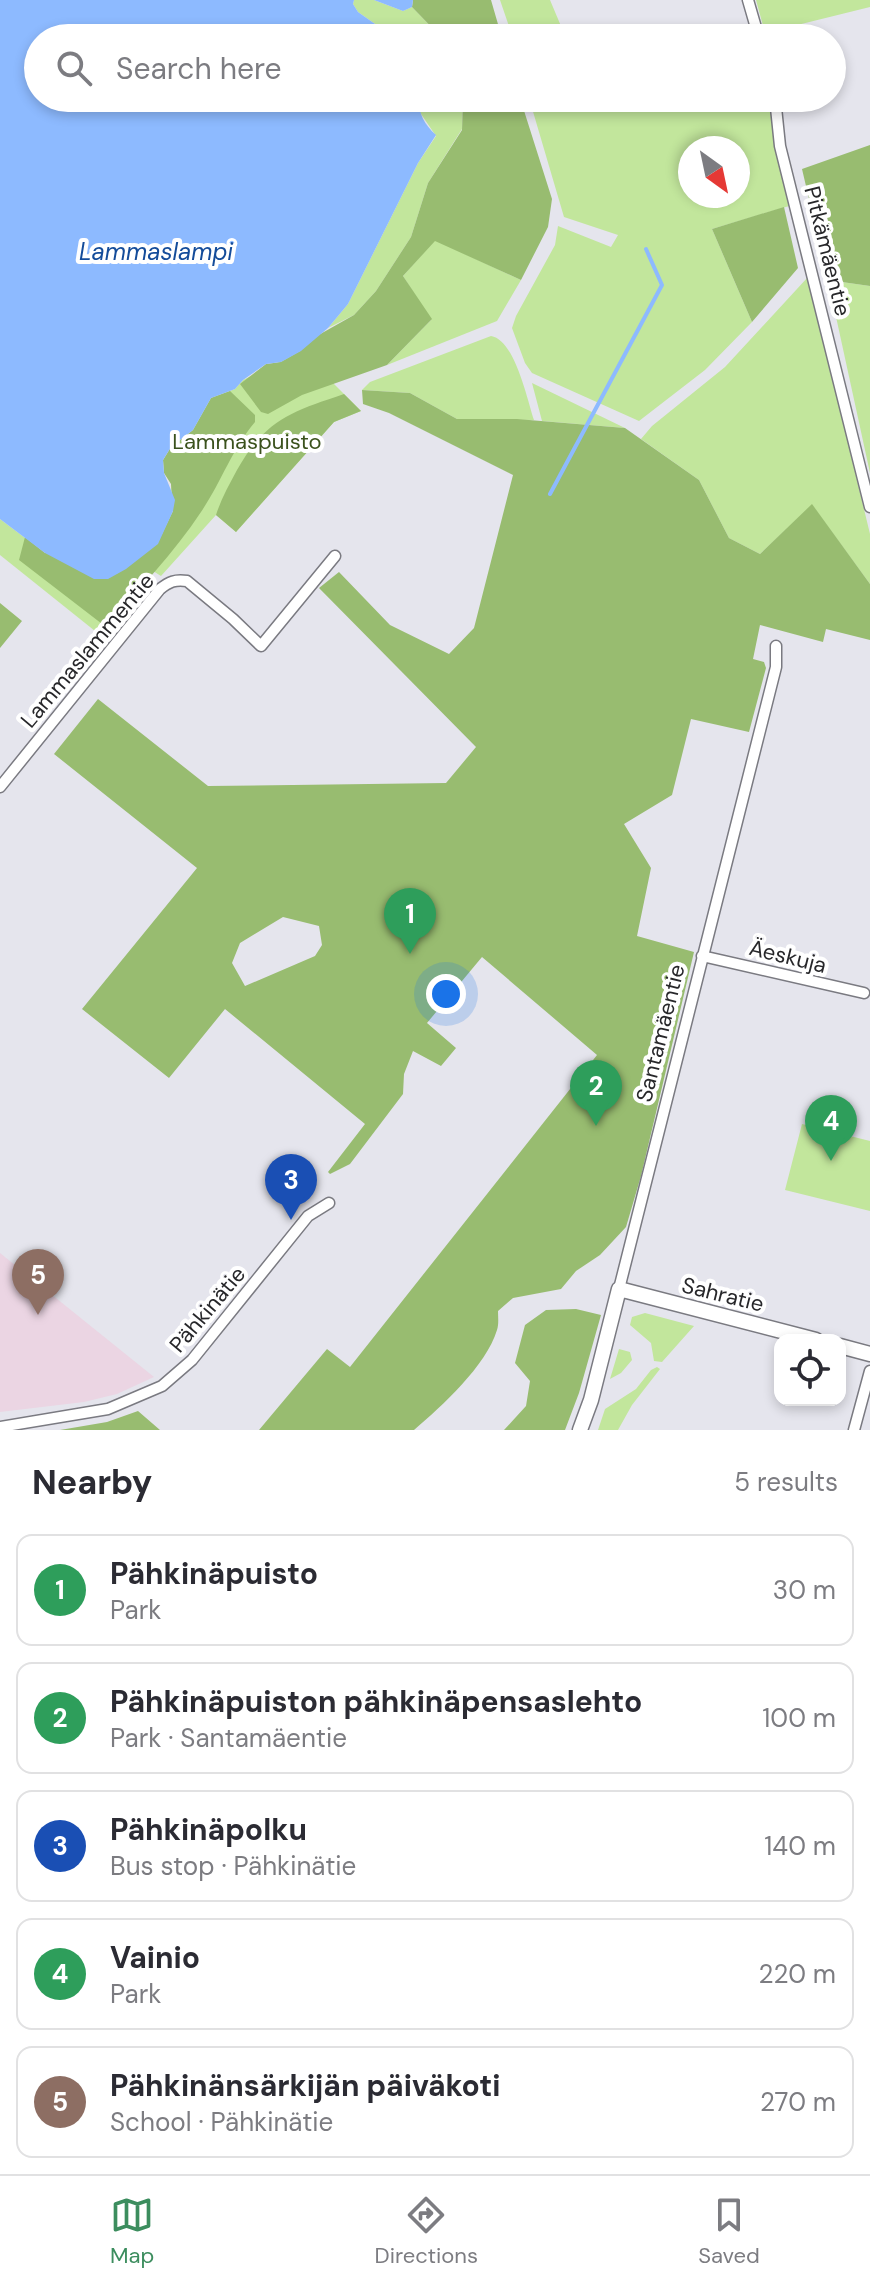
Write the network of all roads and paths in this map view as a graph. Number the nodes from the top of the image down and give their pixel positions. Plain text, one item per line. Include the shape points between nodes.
1 (748, 0) edge
2 (755, 24) edge
3 (776, 112) edge
4 (870, 507) edge
5 (335, 556) dead end
6 (776, 646) dead end
7 (0, 787) edge
8 (702, 956) junction
9 (864, 993) dead end
10 (329, 1203) dead end
11 (619, 1289) junction
12 (793, 1334) edge
13 (846, 1348) edge
14 (870, 1354) edge
15 (870, 1371) edge
16 (0, 1427) edge
17 (580, 1430) edge
18 (854, 1430) edge

1 - 2 street
3 - 4 street, Pitkämäentie via 780,146
5 - 7 street, Lammaslammentie via 261,646 187,581 177,579 160,589
6 - 8 street, Santamäentie via 776,667
8 - 9 street, Äeskuja
8 - 11 street, Santamäentie
10 - 16 street, Pähkinätie via 308,1216 192,1360 162,1386 108,1409
11 - 12 street, Sahratie
11 - 17 street, Santamäentie
13 - 14 street
15 - 18 street

